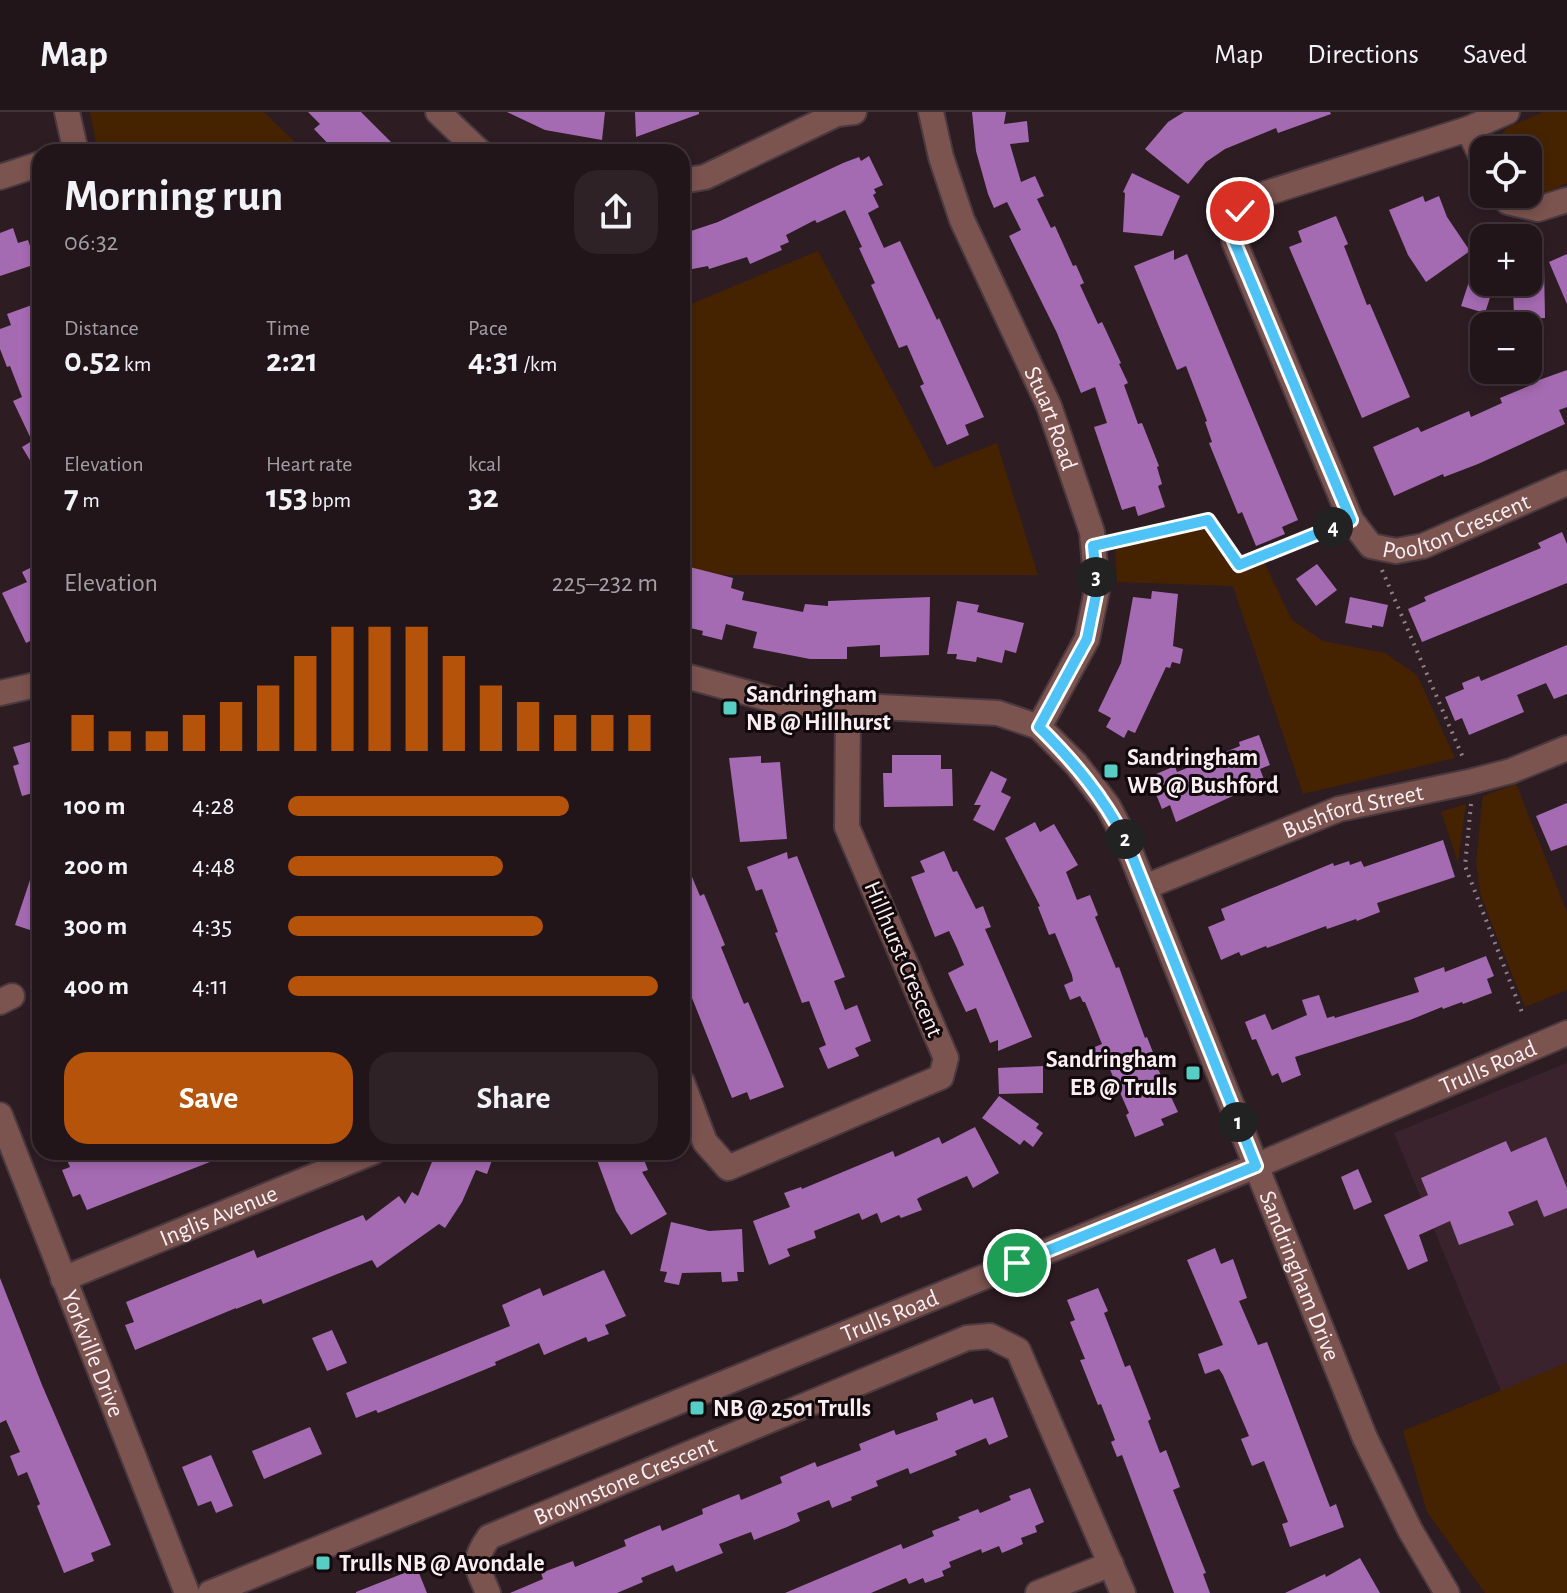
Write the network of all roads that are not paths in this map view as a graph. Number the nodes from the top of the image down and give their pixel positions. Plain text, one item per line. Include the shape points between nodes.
1 (67, 112) edge
2 (438, 112) edge
3 (854, 112) edge
4 (931, 112) edge
5 (1507, 112) edge
6 (1468, 129) junction
7 (1471, 136) edge
8 (73, 144) edge
9 (472, 144) edge
10 (32, 167) edge
11 (0, 177) edge
12 (690, 180) edge
13 (1567, 200) edge
14 (1542, 208) edge
15 (1567, 483) edge
16 (690, 677) edge
17 (32, 686) edge
18 (0, 693) edge
19 (848, 705) junction
20 (1039, 727) junction
21 (1567, 748) edge
22 (1145, 887) junction
23 (1567, 1033) edge
24 (690, 1103) edge
25 (0, 1115) edge
26 (353, 1160) edge
27 (1256, 1166) junction
28 (63, 1279) junction
29 (1111, 1564) junction
30 (187, 1593) edge
31 (210, 1593) edge
32 (488, 1593) edge
33 (1038, 1593) edge
34 (1123, 1593) edge
35 (1447, 1593) edge

1 - 8 street
2 - 9 street
3 - 12 street via 837,114
4 - 20 street, Stuart Road via 962,220 1049,406 1092,532 1097,590 1087,639
5 - 6 street, Poolton Crescent
6 - 7 street
6 - 15 street, Poolton Crescent via 1267,193 1240,211 1234,241 1351,520 1371,546 1396,551 1423,546
10 - 11 street
13 - 14 street
16 - 19 street, Sandringham Drive via 781,702
17 - 18 street
19 - 20 street, Sandringham Drive via 998,713
19 - 24 street, Hillhurst Crescent via 847,827 946,1058 941,1077 728,1168 705,1142
20 - 22 street, Sandringham Drive via 1108,806
21 - 22 street, Bushford Street via 1511,771 1339,809
22 - 27 street, Sandringham Drive
23 - 27 street, Trulls Road
25 - 28 street, Yorkville Drive
26 - 28 street, Inglis Avenue
27 - 31 street, Trulls Road
27 - 35 street, Sandringham Drive via 1365,1438
28 - 30 street, Yorkville Drive
29 - 32 street, Brownstone Crescent via 1018,1350 990,1336 967,1338 489,1537 477,1554
29 - 33 street
29 - 34 street, Brownstone Crescent

